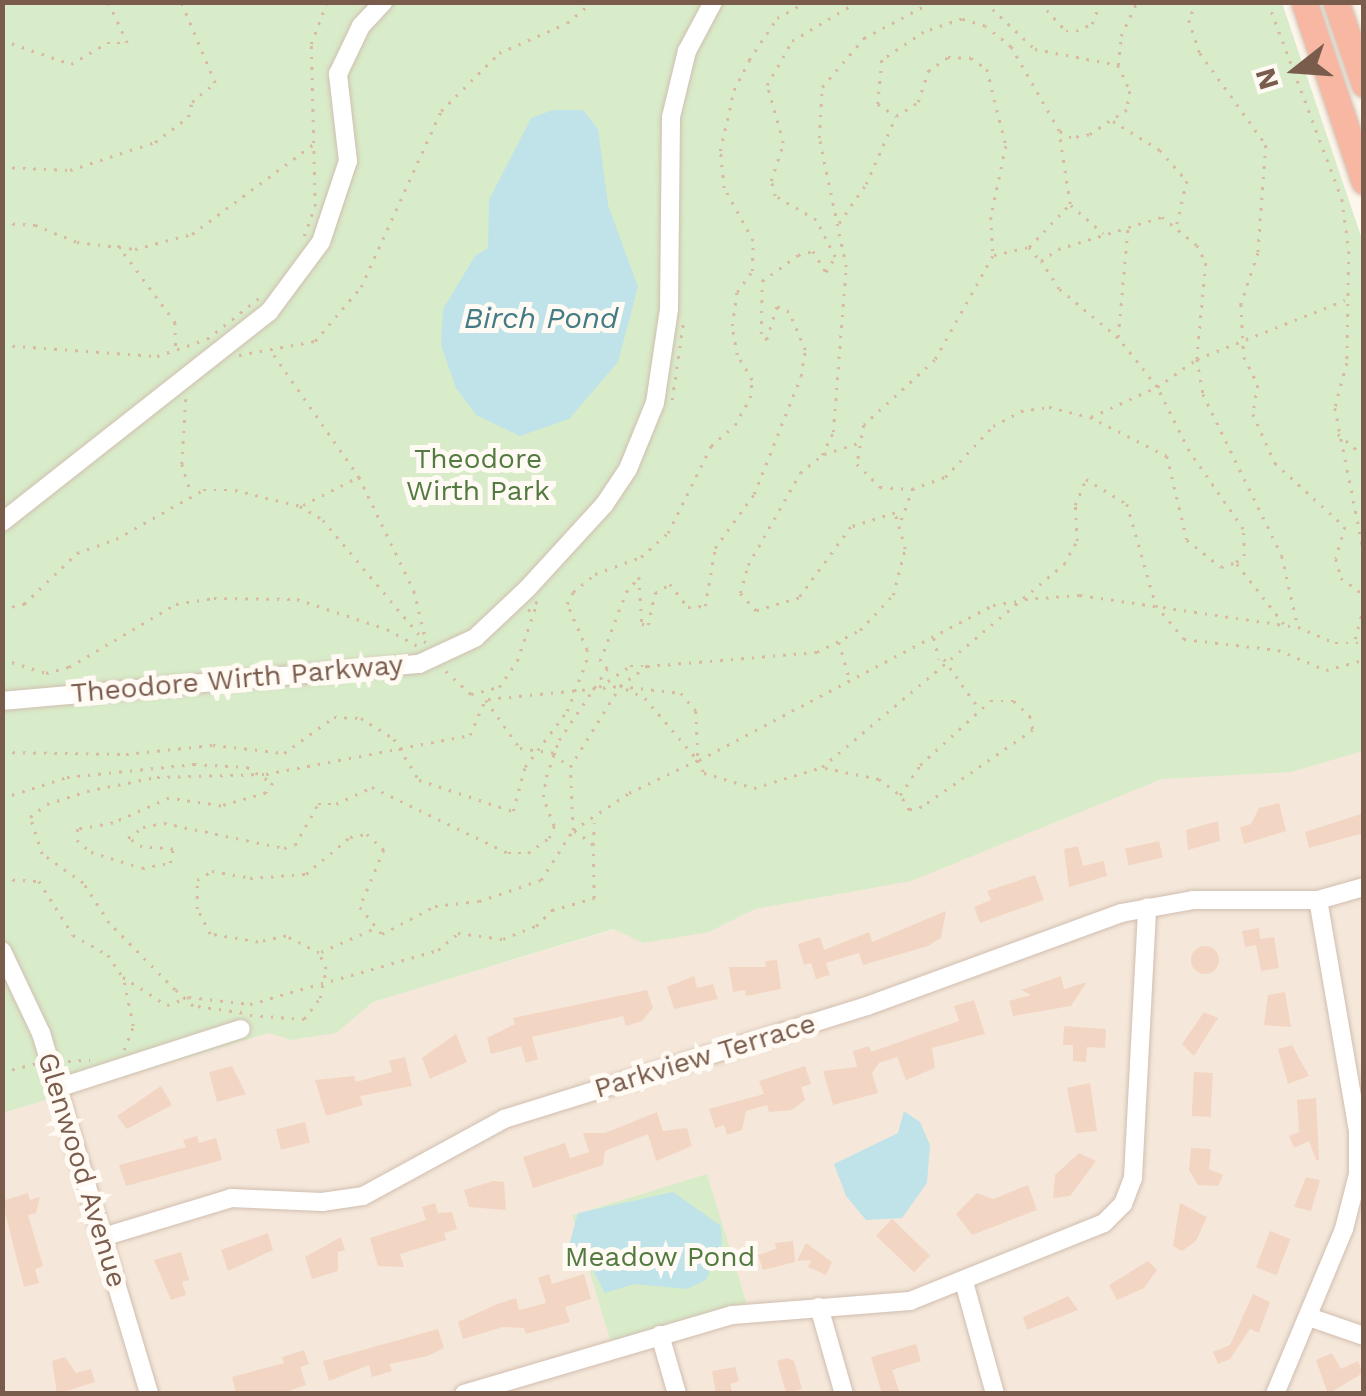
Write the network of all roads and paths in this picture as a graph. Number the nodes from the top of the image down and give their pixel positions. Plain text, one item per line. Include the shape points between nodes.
1 (108, 2) edge
2 (181, 2) edge
3 (327, 2) edge
4 (383, 2) edge
5 (592, 2) edge
6 (713, 2) edge
7 (806, 2) edge
8 (856, 2) edge
9 (932, 2) edge
10 (985, 2) edge
11 (1040, 2) edge
12 (1100, 2) edge
13 (1137, 2) edge
14 (1197, 2) edge
15 (1268, 2) edge
16 (1304, 2) edge
17 (1336, 2) edge
18 (2, 40) edge
19 (1118, 66) junction
20 (1364, 84) edge
21 (896, 116) junction
22 (1113, 122) junction
23 (1059, 131) junction
24 (317, 141) junction
25 (2, 168) edge
26 (1364, 181) edge
27 (1070, 204) junction
28 (2, 222) edge
29 (838, 224) junction
30 (1128, 226) junction
31 (1176, 226) junction
32 (1104, 234) junction
33 (302, 240) dead end
34 (118, 245) junction
35 (1029, 246) junction
36 (993, 256) junction
37 (1041, 261) junction
38 (260, 298) dead end
39 (1345, 300) junction
40 (684, 315) dead end
41 (1118, 338) junction
42 (207, 339) junction
43 (1245, 342) junction
44 (2, 344) edge
45 (227, 345) junction
46 (176, 349) junction
47 (273, 354) junction
48 (1197, 358) junction
49 (182, 380) junction
50 (1157, 388) junction
51 (668, 412) dead end
52 (1090, 417) junction
53 (1337, 434) junction
54 (858, 443) junction
55 (822, 454) junction
56 (1364, 456) edge
57 (360, 477) junction
58 (912, 489) junction
59 (192, 496) junction
60 (300, 506) junction
61 (900, 521) junction
62 (2, 522) edge
63 (1364, 553) edge
64 (1236, 562) junction
65 (543, 590) dead end
66 (1364, 595) edge
67 (1021, 600) junction
68 (1156, 605) junction
69 (536, 606) junction
70 (1364, 606) edge
71 (2, 608) edge
72 (520, 616) dead end
73 (1285, 625) junction
74 (1298, 627) junction
75 (934, 636) junction
76 (1354, 640) junction
77 (839, 641) junction
78 (426, 642) junction
79 (1364, 643) edge
80 (2, 659) edge
81 (1364, 660) edge
82 (942, 661) junction
83 (445, 663) junction
84 (647, 666) junction
85 (850, 681) junction
86 (620, 686) junction
87 (598, 688) junction
88 (576, 691) junction
89 (484, 697) junction
90 (2, 702) edge
91 (978, 708) junction
92 (398, 745) junction
93 (536, 750) junction
94 (2, 752) edge
95 (554, 754) junction
96 (698, 760) junction
97 (570, 766) junction
98 (822, 767) junction
99 (266, 774) junction
100 (900, 795) junction
101 (2, 798) edge
102 (594, 821) junction
103 (573, 830) junction
104 (593, 845) junction
105 (2, 879) edge
106 (1364, 887) edge
107 (1318, 900) junction
108 (1147, 907) junction
109 (374, 928) junction
110 (2, 951) edge
111 (319, 953) junction
112 (123, 977) junction
113 (322, 983) junction
114 (185, 998) junction
115 (241, 1029) dead end
116 (120, 1055) dead end
117 (106, 1060) dead end
118 (50, 1061) junction
119 (2, 1072) edge
120 (58, 1088) junction
121 (103, 1237) junction
122 (964, 1282) junction
123 (819, 1308) junction
124 (1309, 1317) junction
125 (660, 1335) junction
126 (1364, 1336) edge
127 (149, 1394) edge
128 (464, 1394) edge
129 (677, 1394) edge
130 (844, 1394) edge
131 (995, 1394) edge
132 (1275, 1394) edge

1 - 18 path via 127,43 107,43 70,64
2 - 25 path via 215,83 192,102 188,117 155,142 70,170
3 - 24 path via 311,44
4 - 45 street via 361,26 338,74 348,160 321,242 269,312
5 - 47 path via 566,23 499,52 457,93 441,112 362,287 315,341
6 - 83 street, Theodore Wirth Parkway via 687,51 672,117 669,310 663,368 643,438 604,505 527,589
7 - 88 path via 778,18 749,60 734,90 720,151 724,188 752,241 752,271 737,292 732,326 737,355 752,380 750,398 711,446 668,532 641,558 595,574 573,592 567,604 588,650
8 - 87 path via 792,41 768,85 783,143 771,181 776,196 816,220 835,257 826,272 813,251 798,255 762,282 761,334 767,340 782,306 805,350 792,402 754,494 715,548 705,606 688,608 670,584 655,593 654,618 642,624 640,576 632,581 600,661 607,669
9 - 29 path via 864,38 822,86 820,138
10 - 19 path via 1035,50
11 - 12 path via 1066,31 1076,31 1092,24
13 - 19 path via 1121,36
14 - 43 path via 1189,20 1200,53 1266,145 1260,238 1241,304
15 - 39 path via 1342,199 1349,251
16 - 26 highway
17 - 20 highway
19 - 22 path via 1130,91 1127,110
21 - 23 path via 878,104 882,60 924,32 962,19 1011,47
21 - 29 path via 866,184
21 - 36 path via 918,102 928,71 948,57 971,58 987,69 1006,146 991,217
22 - 23 path via 1089,135 1071,138
22 - 31 path via 1160,150 1187,181
23 - 27 path
24 - 33 path via 315,206
24 - 34 path via 192,234 135,248
27 - 32 path
27 - 35 path
28 - 34 path via 77,242
29 - 55 path via 846,267 833,432
30 - 31 path via 1162,217
30 - 32 path
30 - 41 path
31 - 48 path via 1206,263
32 - 37 path
34 - 46 path via 175,322
35 - 36 path
35 - 37 path
36 - 54 path via 935,360 890,396
37 - 41 path via 1059,289
38 - 42 path
39 - 43 path
39 - 53 path
40 - 51 path
41 - 50 path
42 - 45 path
42 - 46 path
43 - 48 path
43 - 66 path via 1258,385 1253,414 1275,463 1345,528 1336,558 1341,578
44 - 46 path via 120,355
45 - 47 path via 242,358
45 - 49 street
47 - 57 path
48 - 50 path
48 - 74 path via 1216,430 1282,556
49 - 59 path via 190,417 182,464
49 - 62 street
50 - 52 path
50 - 64 path via 1189,451 1243,529 1244,556
52 - 58 path via 1049,407 1021,412 993,426 945,477
52 - 64 path via 1167,456 1174,508 1188,540 1221,567
53 - 56 path
53 - 63 path
54 - 55 path
54 - 58 path via 865,478
55 - 61 path via 800,473 748,566 740,594 756,611 799,598 851,527 895,513
57 - 60 path
57 - 78 path via 414,591
58 - 61 path
59 - 60 path via 235,490
59 - 71 path via 77,553 24,604
60 - 78 path via 348,544
61 - 77 path via 905,550 894,595 860,630
64 - 73 path
65 - 69 path
67 - 68 path via 1064,594
67 - 68 path via 1064,564 1077,541 1076,505 1086,479 1127,504
67 - 75 path via 992,605
67 - 82 path
68 - 73 path
68 - 81 path via 1184,639 1278,650 1326,670
69 - 72 path
69 - 89 path via 517,662
70 - 76 path
73 - 74 path
74 - 76 path via 1335,644
75 - 82 path
75 - 85 path
76 - 79 path
77 - 84 path via 795,658
77 - 85 path
78 - 83 path
80 - 83 path via 46,673 176,604 214,598 297,599 387,630
82 - 91 path
82 - 98 path
83 - 89 path via 462,690
83 - 90 street, Theodore Wirth Parkway
84 - 86 path
84 - 87 path via 630,666
85 - 96 path
86 - 87 path
86 - 96 path via 645,698
86 - 96 path via 681,693 692,703
86 - 97 path
87 - 88 path
87 - 95 path
88 - 89 path
88 - 93 path
89 - 92 path via 470,735
89 - 93 path via 502,714 514,743
91 - 100 path via 920,765
91 - 100 path via 1014,700 1033,730 922,808 909,810
92 - 93 path via 419,780 513,811
92 - 94 path via 361,718 334,717 284,752 227,746 126,754
92 - 99 path via 380,755 331,756
93 - 95 path
95 - 97 path
95 - 99 path via 543,797 554,826 528,852 508,853 372,787 336,804 318,804 295,845 284,848 164,823 128,838 142,848 173,849 170,863 142,868 77,840 78,829 113,823 168,798 222,806 266,793 273,783
96 - 98 path via 704,772 754,788
96 - 102 path via 629,793
97 - 103 path
98 - 100 path via 879,779
99 - 101 path via 194,764 111,771 32,784
99 - 114 path via 158,777 73,795 30,817 42,854 82,884 109,923
102 - 103 path
102 - 104 path
103 - 104 path
103 - 109 path via 541,880 479,901 434,906 399,930 382,934
104 - 113 path via 594,898 552,910 536,926 503,940 458,933 438,950
105 - 112 path via 39,881 73,935 108,955
106 - 107 street, Parkview Terrace
107 - 108 street, Parkview Terrace via 1193,900
107 - 124 street via 1360,1154 1349,1215
108 - 121 street, Parkview Terrace via 867,1006 504,1119 363,1196 322,1202 231,1198
108 - 122 street via 1129,1192 1093,1229
109 - 111 path
109 - 111 path via 363,918 360,895 382,866 384,850 367,834 350,838 306,874 250,878 212,871 196,880 197,910 210,934 258,942 286,936
110 - 118 street, Glenwood Avenue
111 - 113 path via 326,968
112 - 114 path via 167,1006
112 - 116 path via 132,1026
113 - 114 path via 250,1004
113 - 114 path via 320,998 304,1018 194,1006
115 - 120 street
117 - 118 path
118 - 119 path
118 - 120 street, Glenwood Avenue
120 - 121 street, Glenwood Avenue
121 - 127 street, Glenwood Avenue
122 - 123 street via 894,1304
122 - 131 street
123 - 125 street via 756,1310
123 - 130 street
124 - 126 street
124 - 132 street
125 - 128 street
125 - 129 street

